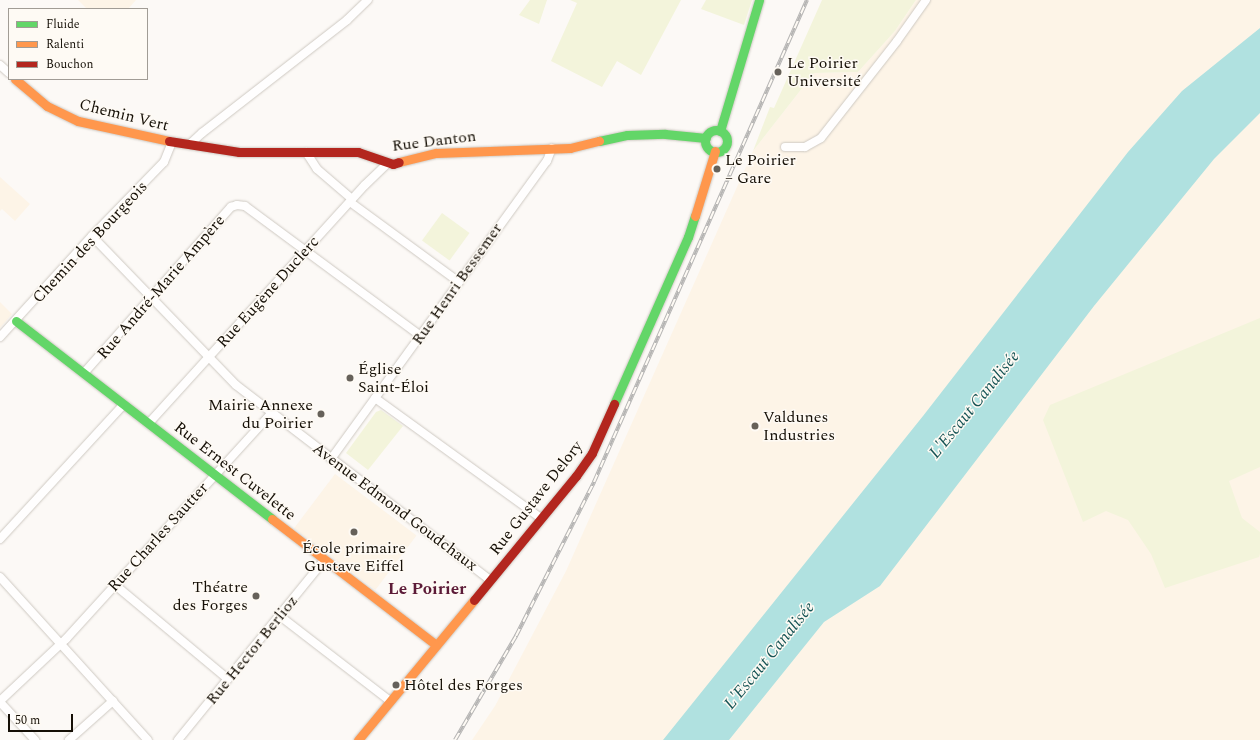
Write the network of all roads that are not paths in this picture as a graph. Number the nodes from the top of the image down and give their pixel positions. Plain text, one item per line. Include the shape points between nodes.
1 (368, 0) edge
2 (759, 0) edge
3 (926, 0) edge
4 (0, 65) edge
5 (8, 72) edge
6 (17, 80) edge
7 (720, 131) junction
8 (706, 138) junction
9 (172, 142) junction
10 (189, 146) junction
11 (785, 147) dead end
12 (552, 148) junction
13 (715, 151) junction
14 (306, 152) junction
15 (388, 163) junction
16 (351, 200) junction
17 (92, 236) junction
18 (305, 251) junction
19 (459, 282) junction
20 (151, 298) junction
21 (16, 321) junction
22 (421, 336) junction
23 (0, 337) edge
24 (209, 358) junction
25 (84, 373) junction
26 (375, 398) junction
27 (124, 404) junction
28 (272, 413) junction
29 (149, 423) junction
30 (331, 458) junction
31 (215, 475) junction
32 (541, 518) junction
33 (0, 538) edge
34 (325, 559) junction
35 (0, 577) edge
36 (490, 580) junction
37 (115, 585) junction
38 (280, 616) junction
39 (61, 644) junction
40 (436, 645) junction
41 (228, 679) junction
42 (113, 701) junction
43 (390, 701) junction
44 (0, 702) edge
45 (35, 740) edge
46 (69, 740) edge
47 (148, 740) edge
48 (178, 740) edge
49 (358, 740) edge

1 - 10 street via 347,20 202,133
2 - 7 street
3 - 11 street via 821,138 805,147
4 - 5 street
6 - 9 street, Chemin Vert via 47,106 73,119
7 - 8 street via 712,131
7 - 13 street via 725,135 726,143 721,150
8 - 12 street, Rue Danton via 665,134 627,135 575,147
8 - 13 street via 708,147
9 - 10 street, Chemin Vert
9 - 17 street, Chemin des Bourgeois via 164,162
10 - 14 street, Rue Danton via 239,152
12 - 15 street, Rue Danton via 445,152 407,159 395,164
12 - 19 street, Rue Henri Bessemer via 547,160
13 - 32 street, Rue Gustave Delory via 690,232 609,418 589,458
14 - 15 street, Rue Danton via 358,152
14 - 16 street via 317,169
15 - 16 street, Rue Eugène Duclerc
16 - 18 street, Rue Eugène Duclerc
16 - 19 street
17 - 20 street, Avenue Edmond Goudchaux
17 - 21 street, Chemin des Bourgeois
18 - 20 street, Rue André-Marie Ampère via 240,205 231,207
18 - 22 street
18 - 24 street, Rue Eugène Duclerc
19 - 22 street, Rue Henri Bessemer
20 - 24 street, Avenue Edmond Goudchaux
20 - 25 street, Rue André-Marie Ampère
21 - 23 street, Chemin des Bourgeois
21 - 25 street, Rue Ernest Cuvelette
22 - 26 street, Rue Henri Bessemer
24 - 28 street, Avenue Edmond Goudchaux via 236,385
24 - 29 street, Rue Eugène Duclerc
25 - 27 street, Rue Ernest Cuvelette
26 - 30 street, Rue Henri Bessemer
26 - 32 street
27 - 29 street, Rue Ernest Cuvelette
27 - 33 street
28 - 30 street, Avenue Edmond Goudchaux
28 - 31 street, Rue Charles Sautter
29 - 31 street, Rue Ernest Cuvelette
30 - 36 street, Avenue Edmond Goudchaux
31 - 34 street, Rue Ernest Cuvelette
31 - 37 street, Rue Charles Sautter
32 - 36 street, Rue Gustave Delory
34 - 38 street, Rue Hector Berlioz
34 - 40 street, Rue Ernest Cuvelette
35 - 39 street
36 - 40 street, Rue Gustave Delory
37 - 39 street, Rue Charles Sautter
37 - 41 street
38 - 41 street, Rue Hector Berlioz
38 - 43 street
39 - 42 street
39 - 44 street, Rue Charles Sautter
40 - 43 street, Rue Gustave Delory
41 - 48 street, Rue Hector Berlioz
42 - 46 street
42 - 47 street
43 - 49 street, Rue Gustave Delory
44 - 45 street

